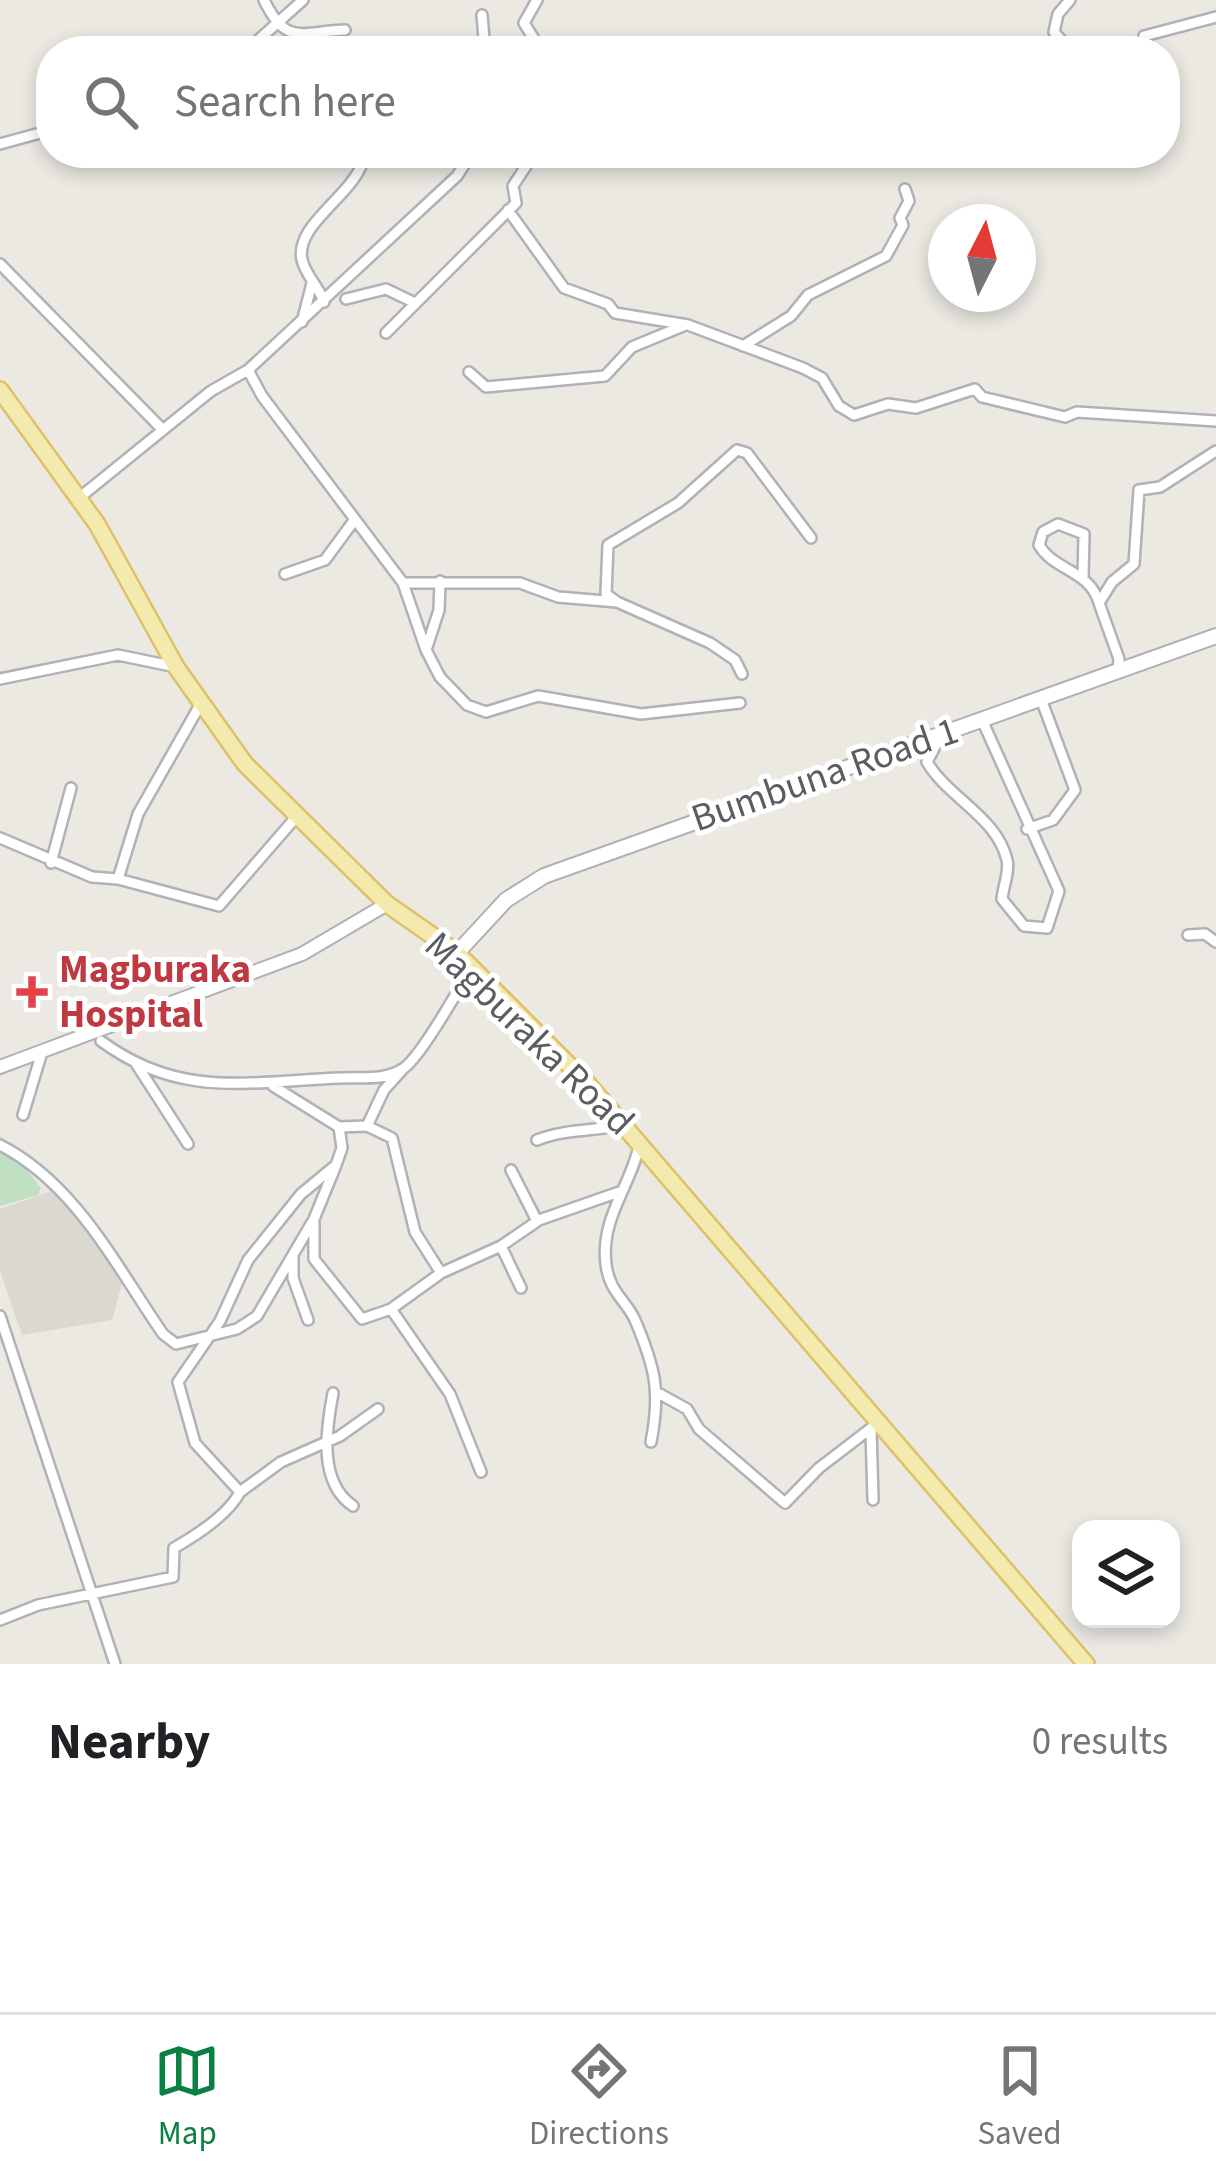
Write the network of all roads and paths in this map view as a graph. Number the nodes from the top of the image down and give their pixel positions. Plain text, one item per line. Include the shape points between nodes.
1 (264, 0) edge
2 (303, 0) edge
3 (538, 0) edge
4 (1070, 0) edge
5 (482, 15) dead end
6 (1216, 17) edge
7 (277, 23) junction
8 (345, 29) dead end
9 (263, 36) edge
10 (484, 36) edge
11 (532, 36) edge
12 (1058, 36) edge
13 (1144, 36) edge
14 (36, 134) edge
15 (0, 144) edge
16 (360, 168) edge
17 (462, 168) edge
18 (525, 168) edge
19 (905, 189) dead end
20 (508, 210) junction
21 (0, 264) edge
22 (312, 282) junction
23 (346, 298) dead end
24 (324, 302) junction
25 (415, 303) junction
26 (302, 322) junction
27 (688, 325) junction
28 (386, 333) dead end
29 (743, 346) junction
30 (248, 370) junction
31 (469, 372) dead end
32 (0, 389) edge
33 (1216, 422) edge
34 (163, 430) junction
35 (1216, 451) edge
36 (79, 498) junction
37 (353, 522) junction
38 (811, 538) dead end
39 (285, 574) dead end
40 (1083, 578) junction
41 (440, 581) junction
42 (403, 584) junction
43 (607, 594) junction
44 (593, 600) junction
45 (617, 602) junction
46 (1099, 603) junction
47 (1216, 636) edge
48 (426, 650) junction
49 (176, 667) junction
50 (1116, 671) junction
51 (742, 674) dead end
52 (0, 679) edge
53 (1041, 699) junction
54 (740, 704) dead end
55 (200, 705) junction
56 (982, 720) junction
57 (941, 734) junction
58 (902, 748) junction
59 (927, 762) junction
60 (71, 788) dead end
61 (297, 816) junction
62 (1027, 829) junction
63 (0, 838) edge
64 (51, 863) junction
65 (118, 878) junction
66 (387, 904) junction
67 (1188, 935) dead end
68 (1216, 941) edge
69 (458, 953) junction
70 (471, 968) junction
71 (100, 1041) dead end
72 (42, 1052) junction
73 (135, 1062) junction
74 (0, 1067) edge
75 (405, 1068) junction
76 (160, 1074) junction
77 (148, 1086) junction
78 (273, 1086) junction
79 (23, 1115) dead end
80 (624, 1125) junction
81 (367, 1126) junction
82 (339, 1127) junction
83 (537, 1140) dead end
84 (640, 1142) junction
85 (188, 1144) dead end
86 (0, 1145) edge
87 (336, 1165) junction
88 (511, 1170) dead end
89 (619, 1192) junction
90 (314, 1219) junction
91 (537, 1221) junction
92 (298, 1246) junction
93 (500, 1246) junction
94 (441, 1273) junction
95 (521, 1288) dead end
96 (391, 1309) junction
97 (0, 1316) edge
98 (308, 1320) dead end
99 (204, 1337) junction
100 (333, 1393) dead end
101 (661, 1394) junction
102 (378, 1409) dead end
103 (875, 1426) junction
104 (651, 1442) dead end
105 (324, 1443) junction
106 (481, 1472) dead end
107 (240, 1492) junction
108 (873, 1499) dead end
109 (352, 1507) dead end
110 (92, 1596) junction
111 (0, 1620) edge
112 (115, 1664) edge
113 (1086, 1664) edge

1 - 7 street
2 - 7 street
3 - 11 street via 524,23
4 - 12 street via 1058,14
5 - 10 street
6 - 13 street
7 - 8 street via 304,35
7 - 9 street
14 - 15 street
16 - 22 street via 310,226 301,258
17 - 24 street
18 - 20 street
19 - 29 street via 903,226 886,256 808,296
20 - 25 street
20 - 27 street via 564,288 615,313
21 - 34 street
22 - 24 street
22 - 26 street
23 - 25 street via 386,289
24 - 26 street
25 - 28 street
26 - 30 street
27 - 29 street
27 - 31 street via 632,347 605,376 485,387
29 - 33 street via 822,378 854,415 888,404 916,408 975,389 1065,417
30 - 34 street
30 - 37 street
32 - 36 main road, Magburaka Road
34 - 36 street
35 - 46 street via 1160,487 1139,490 1134,564
36 - 49 main road, Magburaka Road
37 - 39 street via 325,560
37 - 42 street
38 - 43 street via 737,450 678,503 608,545
40 - 40 street via 1048,560 1039,545 1043,532 1058,524 1084,534
40 - 46 street
41 - 42 street
41 - 44 street via 520,583
41 - 48 street
42 - 48 street
43 - 44 street
43 - 45 street
44 - 45 street
45 - 51 street via 710,643
46 - 50 street
47 - 50 main road, Bumbuna Road 1
48 - 54 street via 467,705 486,712 538,696 641,714
49 - 52 street via 118,655
49 - 55 main road, Magburaka Road
50 - 53 main road, Bumbuna Road 1
53 - 56 main road, Bumbuna Road 1
53 - 62 street via 1075,790 1052,820
55 - 61 main road, Magburaka Road
55 - 65 street via 138,814
56 - 57 main road, Bumbuna Road 1
56 - 62 street
57 - 58 main road, Bumbuna Road 1
57 - 59 street
58 - 59 street
58 - 69 main road, Bumbuna Road 1 via 544,876 506,900
59 - 62 street via 988,822 1007,858 1002,899 1024,926 1047,928 1058,891
60 - 64 street
61 - 65 street via 219,906
61 - 66 main road, Magburaka Road
63 - 64 street
64 - 65 street
66 - 69 main road, Magburaka Road
66 - 72 street via 302,954
67 - 68 street
69 - 70 main road, Magburaka Road
70 - 75 street
70 - 80 main road, Magburaka Road
71 - 73 street
72 - 74 street
72 - 79 street
73 - 76 street
73 - 77 street
75 - 78 street via 377,1078
75 - 81 street
76 - 77 street
76 - 78 street
77 - 85 street
78 - 82 street
80 - 83 street
80 - 84 main road, Magburaka Road
81 - 82 street
81 - 94 street via 399,1150 415,1232
82 - 87 street
84 - 89 street via 633,1178
84 - 103 main road, Magburaka Road
86 - 99 street via 25,1158 82,1214 163,1334 176,1344
87 - 90 street
87 - 99 street via 262,1242
88 - 91 street
89 - 91 street
89 - 101 street via 606,1269
90 - 92 street
90 - 96 street via 314,1258 355,1315
91 - 93 street
92 - 98 street via 292,1278
92 - 99 street via 257,1316
93 - 94 street
93 - 95 street
94 - 96 street
96 - 106 street via 450,1394
97 - 110 street
99 - 107 street via 178,1382 184,1411 202,1455
100 - 105 street
101 - 103 street via 687,1409 699,1430 780,1502
101 - 104 street
102 - 105 street
103 - 108 street
103 - 113 main road, Magburaka Road
105 - 107 street
105 - 109 street via 336,1491
107 - 110 street via 226,1513 174,1548 173,1577
110 - 111 street
110 - 112 street

